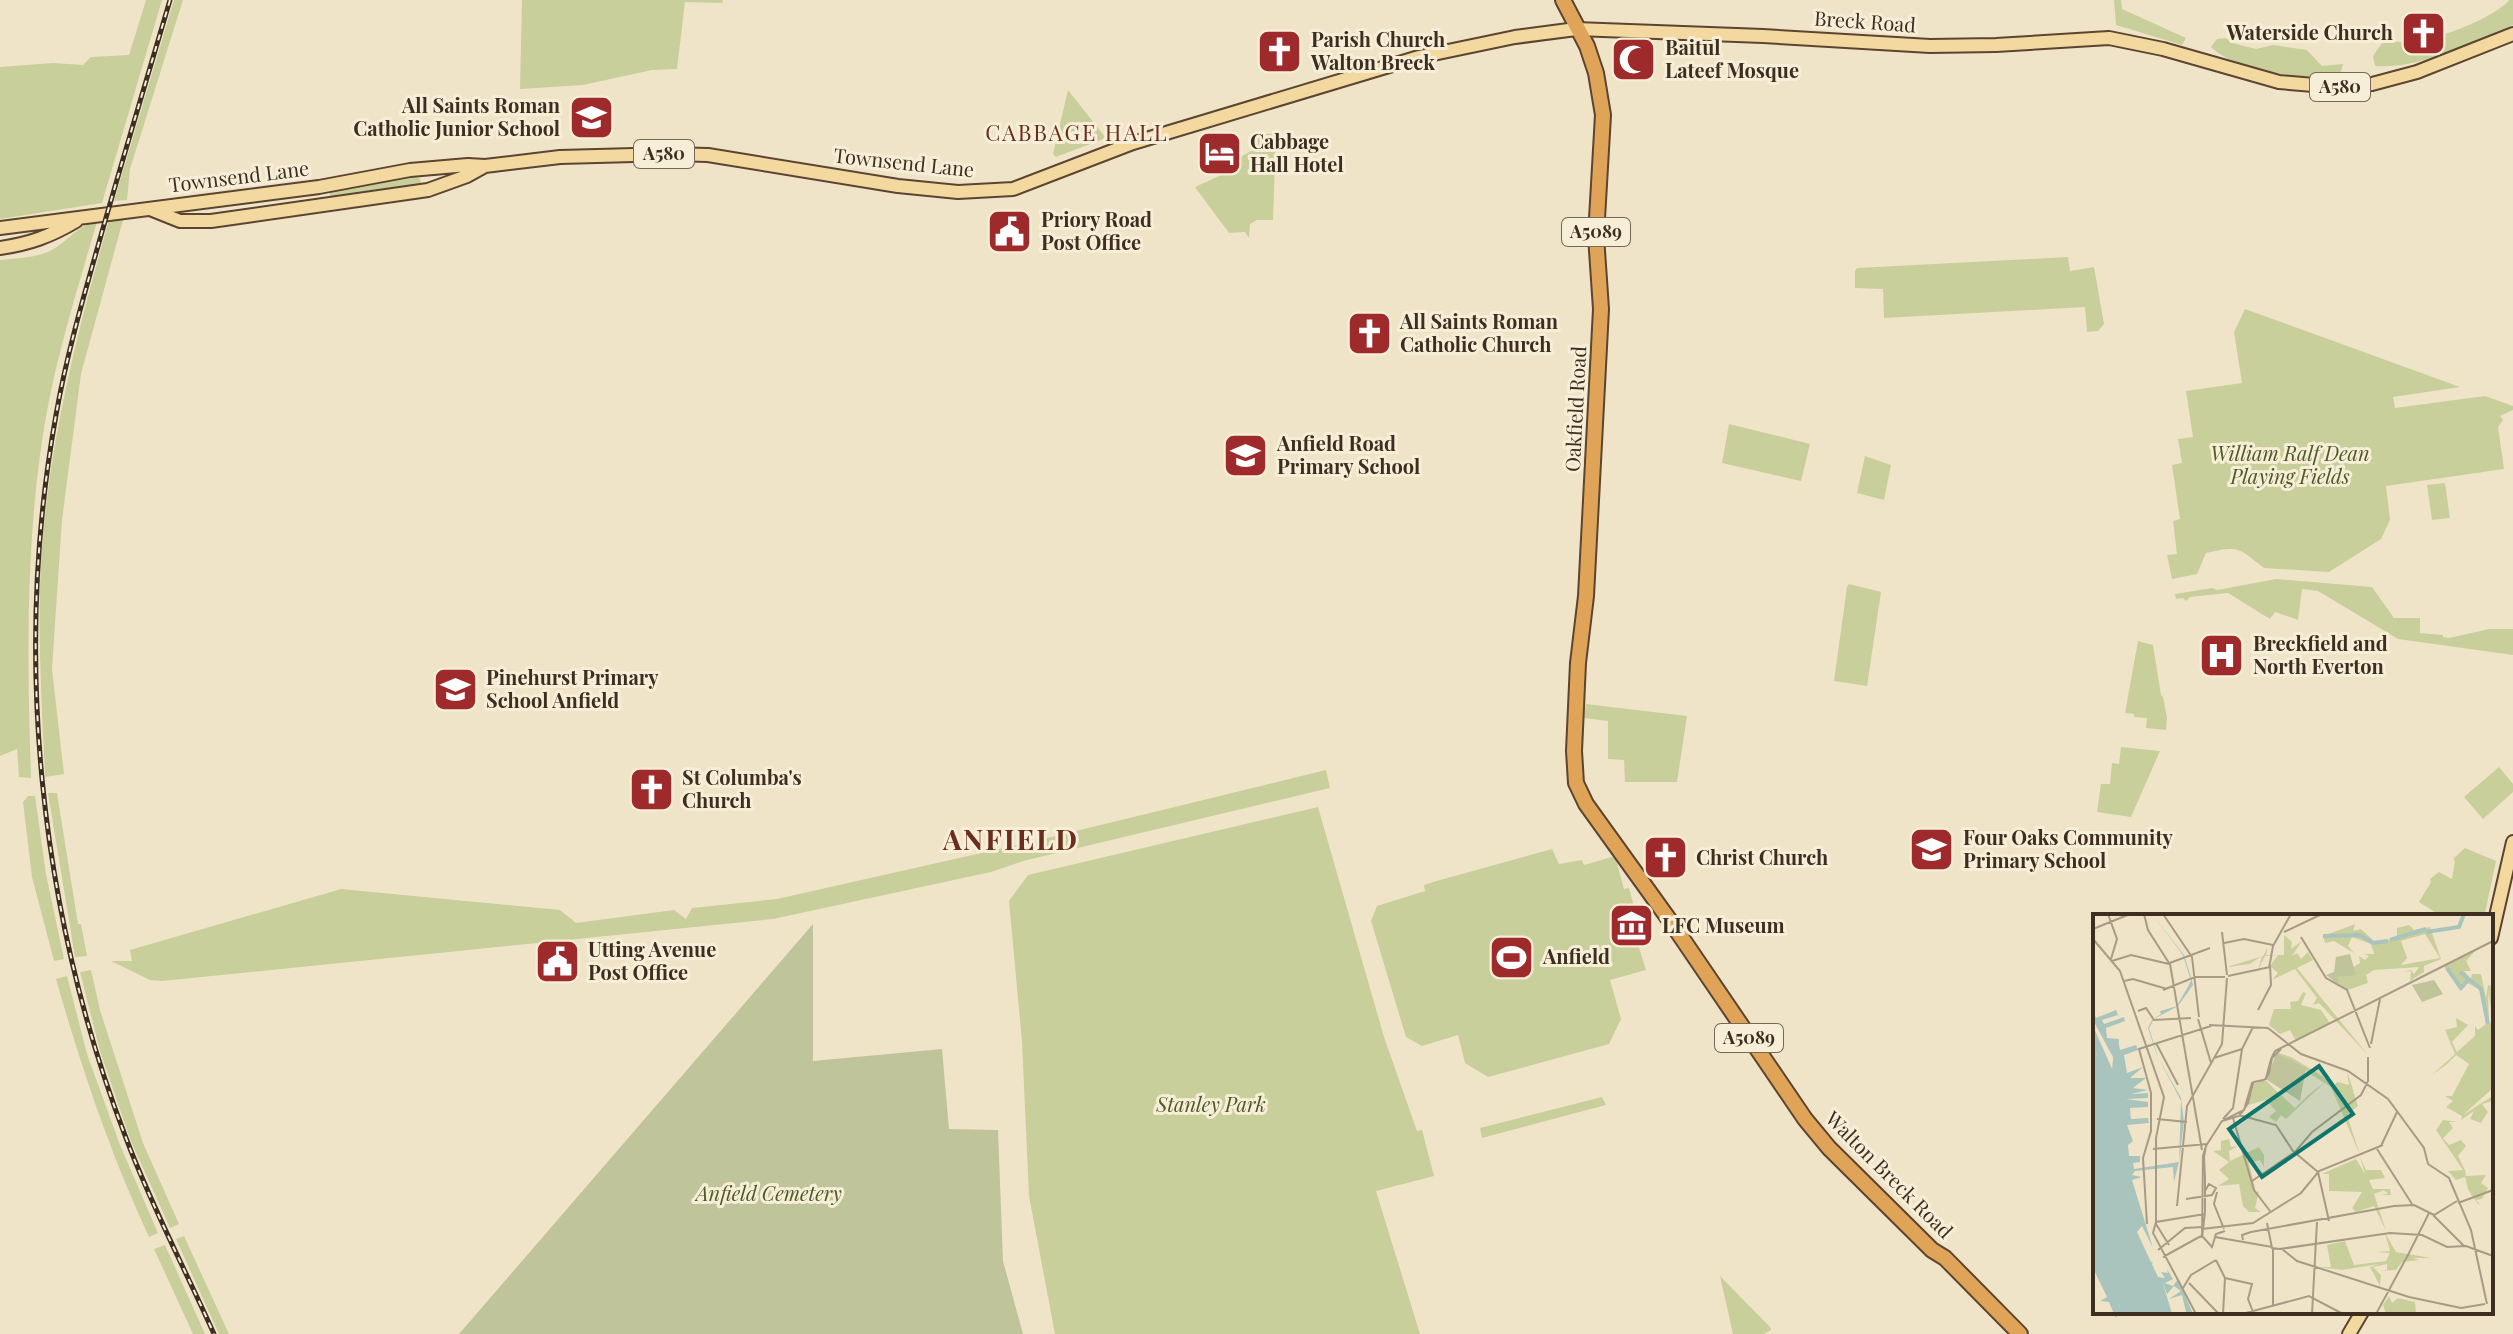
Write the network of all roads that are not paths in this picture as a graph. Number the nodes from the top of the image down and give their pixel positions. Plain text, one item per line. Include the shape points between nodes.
1 (1563, 0) edge
2 (1576, 29) junction
3 (2513, 34) edge
4 (485, 166) junction
5 (1030, 182) joint
6 (150, 209) junction
7 (82, 218) junction
8 (0, 228) edge
9 (0, 248) edge
10 (1581, 795) joint
11 (2513, 842) edge
12 (2493, 929) edge
13 (2361, 1314) edge
14 (2020, 1334) edge
15 (2349, 1334) edge

1 - 2 highway, A5089
2 - 3 main road, Breck Road / A580 via 1967,47 2109,38 2279,82 2337,87 2396,78
2 - 5 main road, Breck Road / A580 via 1419,57 1133,143
2 - 10 highway, Oakfield Road / A5089 via 1596,73 1603,115 1596,236 1601,309 1574,751 1574,777
4 - 5 main road, Townsend Lane / A580 via 560,157 683,154 958,192 1013,189
4 - 6 main road, Townsend Lane / A580 via 410,170
4 - 6 main road, Townsend Lane / A580 via 428,190 211,221 180,221
6 - 7 main road, A580
7 - 8 main road, A580
7 - 9 main road, A580 via 41,239
10 - 14 highway, Walton Breck Road / A5089 via 1805,1119 1848,1168
11 - 12 main road
13 - 15 main road

